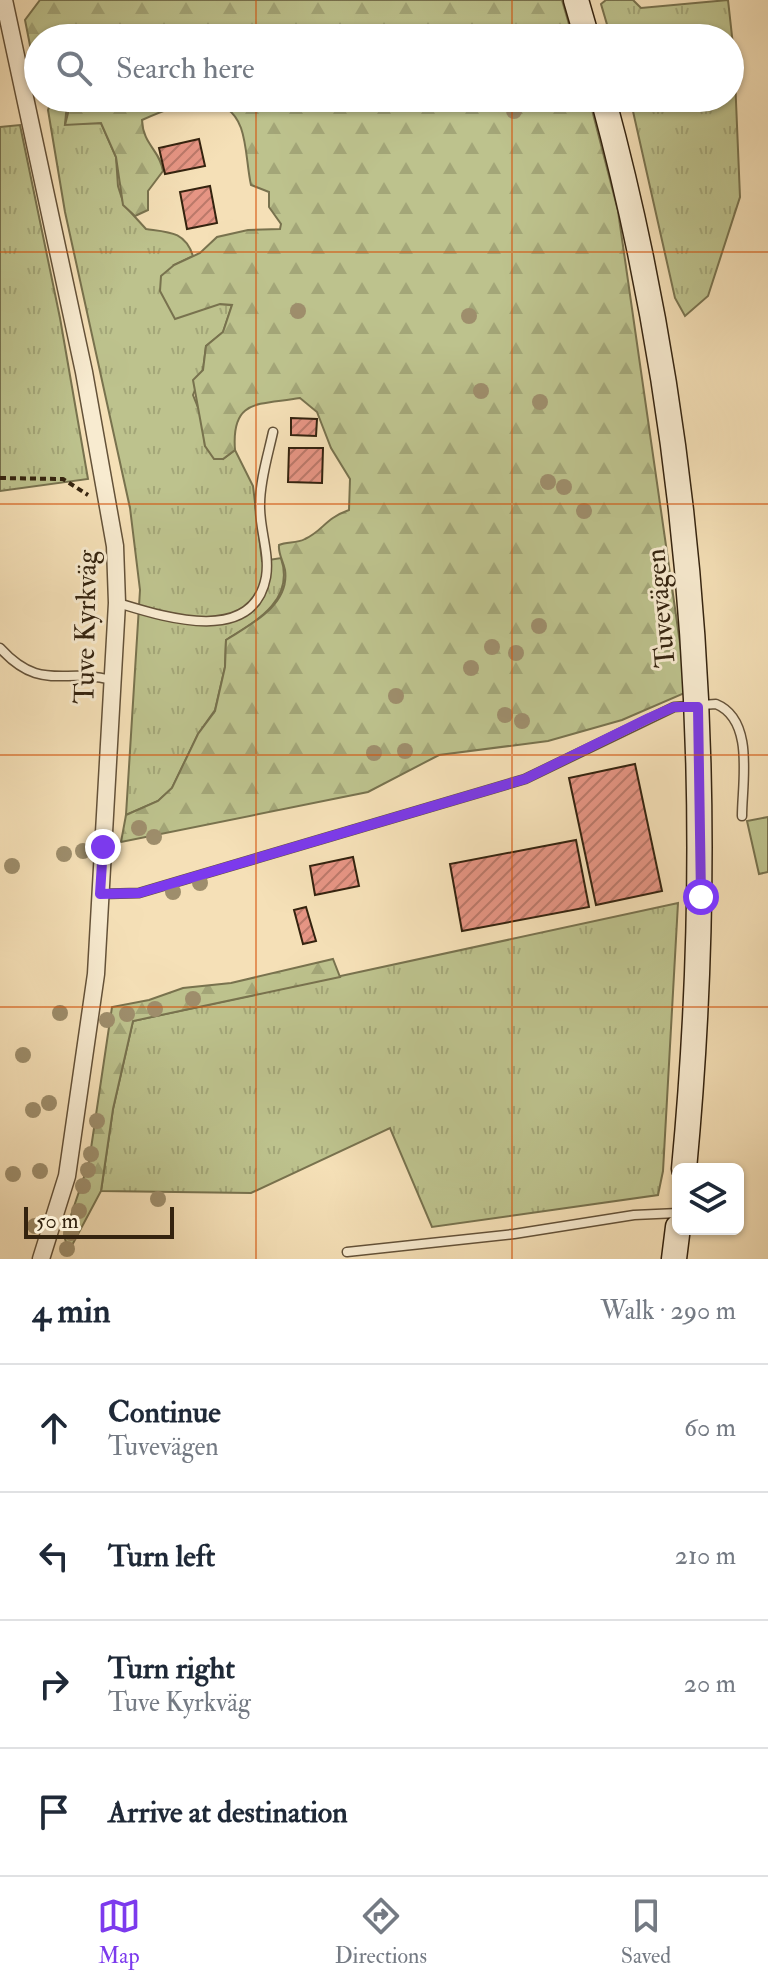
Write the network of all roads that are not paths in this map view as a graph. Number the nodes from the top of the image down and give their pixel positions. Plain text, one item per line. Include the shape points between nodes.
1 (4, 0) edge
2 (576, 0) edge
3 (583, 24) edge
4 (24, 97) edge
5 (27, 112) edge
6 (606, 112) edge
7 (273, 432) dead end
8 (117, 603) junction
9 (0, 648) edge
10 (113, 680) junction
11 (698, 707) junction
12 (742, 816) dead end
13 (100, 894) junction
14 (684, 1163) edge
15 (672, 1213) edge
16 (677, 1235) edge
17 (347, 1252) dead end
18 (41, 1259) edge
19 (674, 1259) edge

1 - 4 street, Tuve Kyrkväg
2 - 3 main road
5 - 8 street, Tuve Kyrkväg via 105,489
6 - 11 main road, Tuvevägen via 667,394 689,571
7 - 8 lane via 260,500 266,581 254,604 222,620 198,622
8 - 10 street, Tuve Kyrkväg
9 - 10 lane via 36,675
10 - 13 street, Tuve Kyrkväg
11 - 12 lane via 724,707 739,728
11 - 13 lane via 661,712 525,779 139,893
11 - 14 main road, Tuvevägen via 701,897
13 - 18 street, Tuve Kyrkväg via 96,974 78,1113 67,1176
15 - 17 lane
16 - 19 main road

